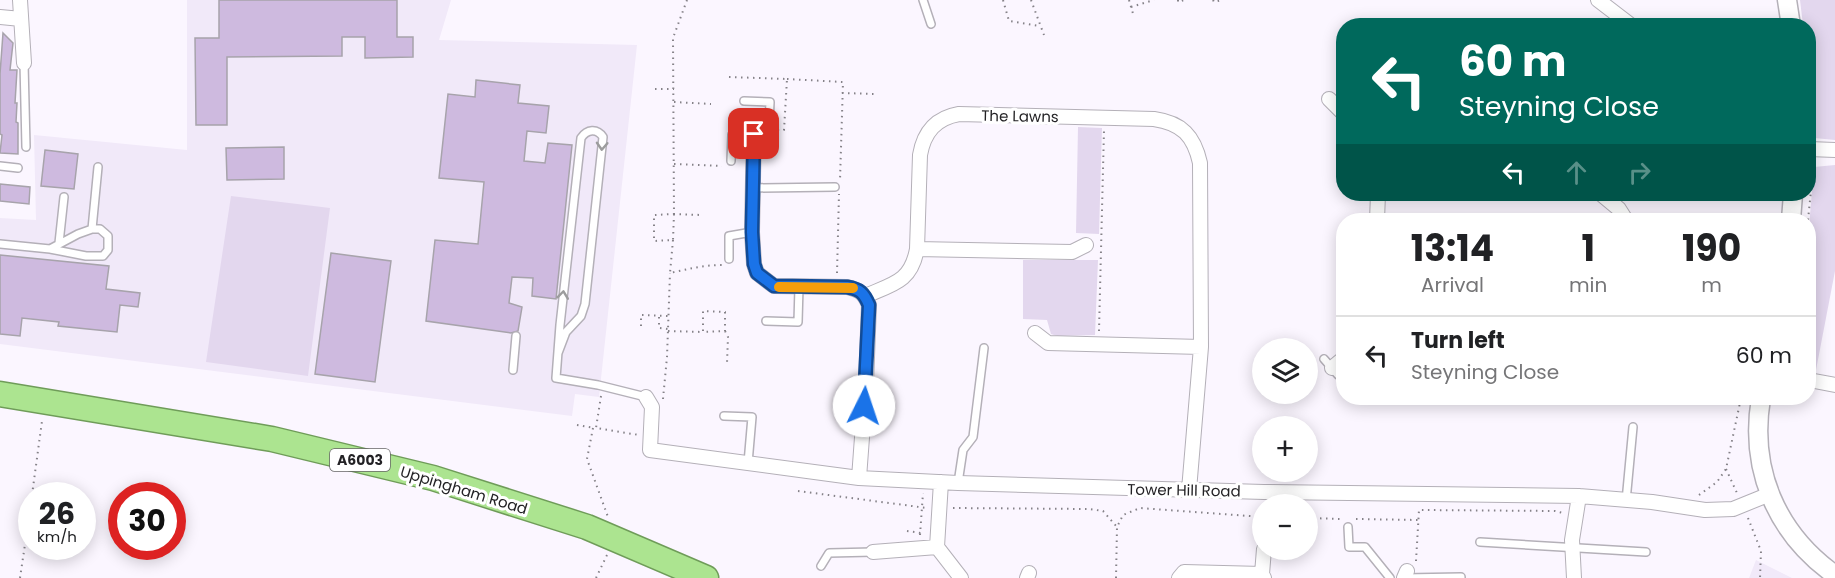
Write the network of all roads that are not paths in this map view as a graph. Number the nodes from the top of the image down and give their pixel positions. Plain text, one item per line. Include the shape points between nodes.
1 (20, 0) edge
2 (922, 0) edge
3 (1598, 0) edge
4 (1787, 0) edge
5 (0, 17) edge
6 (1622, 18) edge
7 (1790, 18) edge
8 (21, 19) junction
9 (931, 24) dead end
10 (24, 63) joint
11 (1328, 99) dead end
12 (744, 101) dead end
13 (1336, 106) edge
14 (754, 130) junction
15 (26, 147) dead end
16 (1816, 150) edge
17 (1835, 150) edge
18 (731, 161) dead end
19 (0, 166) edge
20 (98, 167) dead end
21 (18, 168) dead end
22 (835, 187) dead end
23 (753, 188) junction
24 (64, 197) dead end
25 (1609, 201) edge
26 (1622, 213) edge
27 (92, 229) junction
28 (752, 232) junction
29 (58, 243) junction
30 (0, 244) edge
31 (1086, 245) dead end
32 (50, 249) junction
33 (917, 249) junction
34 (729, 259) dead end
35 (799, 287) junction
36 (865, 296) junction
37 (766, 321) dead end
38 (1035, 333) dead end
39 (516, 336) dead end
40 (1201, 347) junction
41 (984, 348) dead end
42 (558, 353) junction
43 (1336, 364) edge
44 (1331, 367) dead end
45 (513, 370) dead end
46 (1816, 381) edge
47 (1835, 385) edge
48 (0, 394) edge
49 (646, 397) joint
50 (1760, 405) edge
51 (724, 416) dead end
52 (1634, 427) dead end
53 (748, 463) junction
54 (859, 477) junction
55 (941, 482) junction
56 (958, 483) junction
57 (1189, 490) junction
58 (1770, 494) junction
59 (1579, 496) junction
60 (1252, 497) edge
61 (1318, 498) edge
62 (1626, 501) junction
63 (1348, 527) dead end
64 (1480, 542) dead end
65 (937, 547) junction
66 (1572, 548) junction
67 (873, 552) joint
68 (1646, 552) dead end
69 (1263, 560) edge
70 (821, 566) dead end
71 (1181, 570) edge
72 (1405, 575) edge
73 (1835, 575) edge
74 (1263, 576) edge
75 (1461, 577) edge
76 (706, 578) edge
77 (960, 578) edge
78 (1390, 578) edge
79 (1574, 578) edge

1 - 8 street
2 - 9 lane
3 - 6 street
4 - 7 street
5 - 8 street
8 - 10 street
10 - 15 lane
11 - 13 street
12 - 14 lane via 770,102 769,124
14 - 18 lane via 732,135
14 - 23 street
16 - 17 street
19 - 21 lane
20 - 27 lane
22 - 23 lane
23 - 28 street
24 - 29 lane
25 - 26 street
27 - 29 lane
27 - 32 lane via 100,229 108,236 108,250 103,256
28 - 34 lane via 729,237
28 - 35 street via 757,273 768,284
29 - 32 lane
30 - 32 lane
31 - 33 street via 1072,252
33 - 36 street via 908,274
33 - 40 street, The Lawns via 922,142 927,132 945,118 959,114 1167,121 1190,136 1200,163
35 - 36 street via 858,289
35 - 37 lane via 798,322
36 - 54 street via 869,305
38 - 40 street via 1048,343
39 - 45 lane
40 - 57 street, The Lawns
41 - 56 lane via 973,437 963,450
42 -> 42 lane via 581,138 592,130 603,137 585,304 581,316 566,332
42 - 49 lane via 556,378
43 - 44 street
46 - 47 street
48 - 76 highway, Uppingham Road / A6003 via 272,439 432,478 613,538
49 - 53 street, Tower Hill Road via 652,407 650,450
50 - 58 street via 1760,459
51 - 53 lane via 752,417
52 - 62 lane
53 - 54 street, Tower Hill Road
54 - 55 street, Tower Hill Road
55 - 56 street, Tower Hill Road
55 - 65 street
56 - 57 street, Tower Hill Road
57 - 60 street, Tower Hill Road
58 - 62 street, Tower Hill Road via 1733,509 1705,510
58 - 73 street via 1793,538
59 - 61 street, Tower Hill Road
59 - 62 street, Tower Hill Road
59 - 66 street
63 - 78 lane via 1349,547 1365,547
64 - 66 lane
65 - 67 street
65 - 77 street
66 - 68 lane
66 - 79 street
67 - 70 lane via 829,553
69 - 74 street
71 - 74 street
72 - 75 lane

